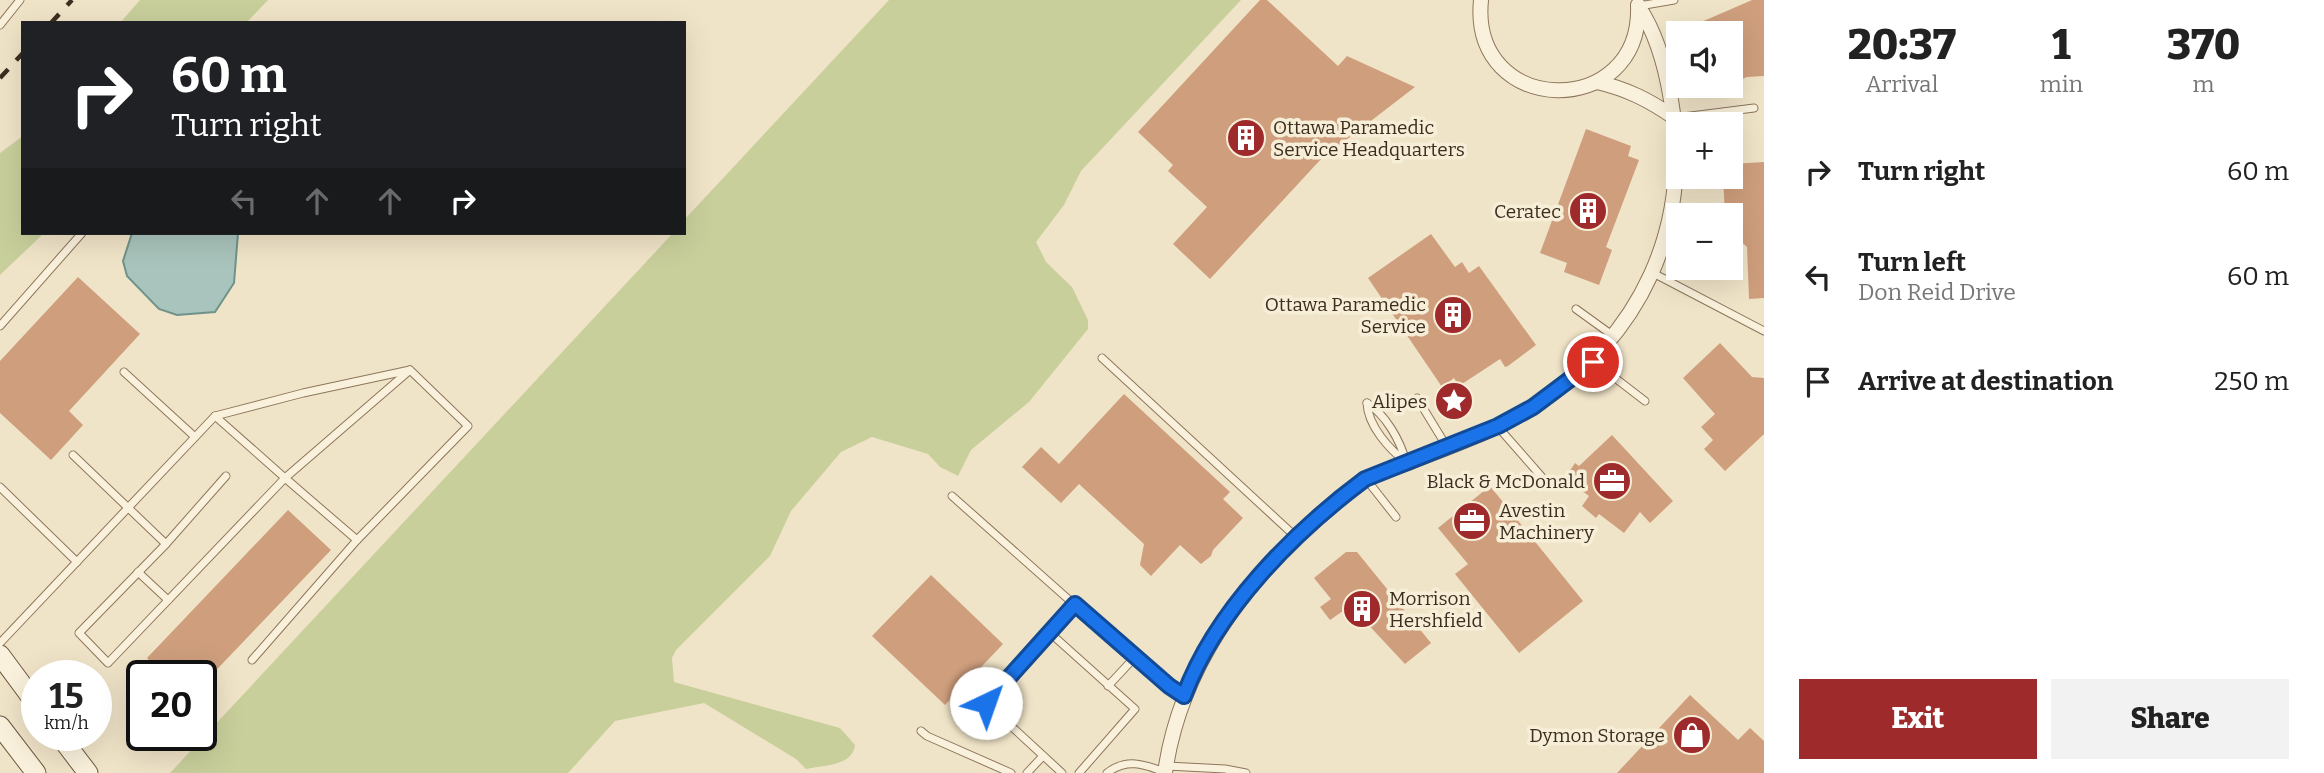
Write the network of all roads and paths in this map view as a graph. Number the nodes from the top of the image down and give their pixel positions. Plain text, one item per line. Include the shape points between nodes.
1 (20, 0) edge
2 (1481, 0) edge
3 (1674, 0) edge
4 (1637, 3) edge
5 (0, 25) edge
6 (1597, 82) junction
7 (1754, 108) dead end
8 (1666, 112) edge
9 (1674, 112) edge
10 (1722, 112) edge
11 (1675, 189) edge
12 (80, 235) edge
13 (1653, 273) junction
14 (1576, 309) dead end
15 (0, 326) edge
16 (1764, 331) edge
17 (1613, 335) junction
18 (1102, 358) dead end
19 (1593, 362) junction
20 (410, 370) junction
21 (124, 372) dead end
22 (1417, 398) dead end
23 (1645, 401) dead end
24 (215, 416) junction
25 (1498, 426) junction
26 (195, 438) junction
27 (1447, 447) junction
28 (73, 455) dead end
29 (1407, 463) junction
30 (226, 476) dead end
31 (285, 478) junction
32 (1365, 479) junction
33 (1548, 484) dead end
34 (0, 487) edge
35 (952, 496) dead end
36 (127, 510) junction
37 (1396, 517) dead end
38 (1296, 537) junction
39 (357, 540) junction
40 (166, 544) junction
41 (77, 562) junction
42 (138, 572) junction
43 (168, 600) junction
44 (1075, 604) junction
45 (1049, 632) junction
46 (0, 643) edge
47 (0, 655) edge
48 (1135, 657) junction
49 (251, 660) dead end
50 (21, 683) edge
51 (1108, 686) junction
52 (1184, 696) junction
53 (0, 726) edge
54 (921, 731) dead end
55 (71, 751) edge
56 (1042, 757) junction
57 (1165, 770) edge
58 (36, 773) edge
59 (88, 773) edge
60 (1011, 773) edge
61 (1027, 773) edge
62 (1062, 773) edge
63 (1079, 773) edge
64 (1107, 773) edge
65 (1246, 773) edge

1 - 5 lane
2 - 6 street via 1483,36 1494,58 1511,76 1534,88 1560,92
3 - 4 lane
4 - 6 street via 1638,22 1631,46 1617,67
4 - 9 street via 1656,46
6 - 8 street via 1646,98
7 - 10 lane
11 - 13 street via 1667,239
12 - 15 lane
13 - 16 lane
13 - 17 street
14 - 17 lane
17 - 19 street
18 - 38 lane
19 - 23 lane
19 - 25 street via 1533,407
20 - 24 lane
20 - 31 lane
20 - 39 lane via 468,426
21 - 26 lane
22 - 27 lane
24 - 26 lane
24 - 31 lane
25 - 27 street
25 - 33 lane
26 - 36 lane
27 - 29 street
28 - 36 lane
29 - 29 lane via 1403,448 1378,410 1367,403 1368,416 1393,452
29 - 32 street
30 - 40 lane
31 - 39 lane
31 - 43 lane
32 - 37 lane
32 - 38 street
34 - 41 lane
35 - 44 lane
36 - 40 lane
36 - 41 lane
38 - 52 street via 1214,636
39 - 49 lane
40 - 42 lane
41 - 46 lane
42 - 43 lane
42 - 43 lane via 79,633 108,663
44 - 45 lane
44 - 48 lane
45 - 51 lane
45 - 56 lane via 986,703
47 - 50 main road
48 - 51 lane
48 - 52 lane
51 - 63 lane via 1135,709
52 - 57 street
53 - 58 main road
54 - 60 lane
55 - 59 main road
56 - 61 lane
56 - 62 lane
57 - 64 lane via 1132,762
57 - 65 lane

